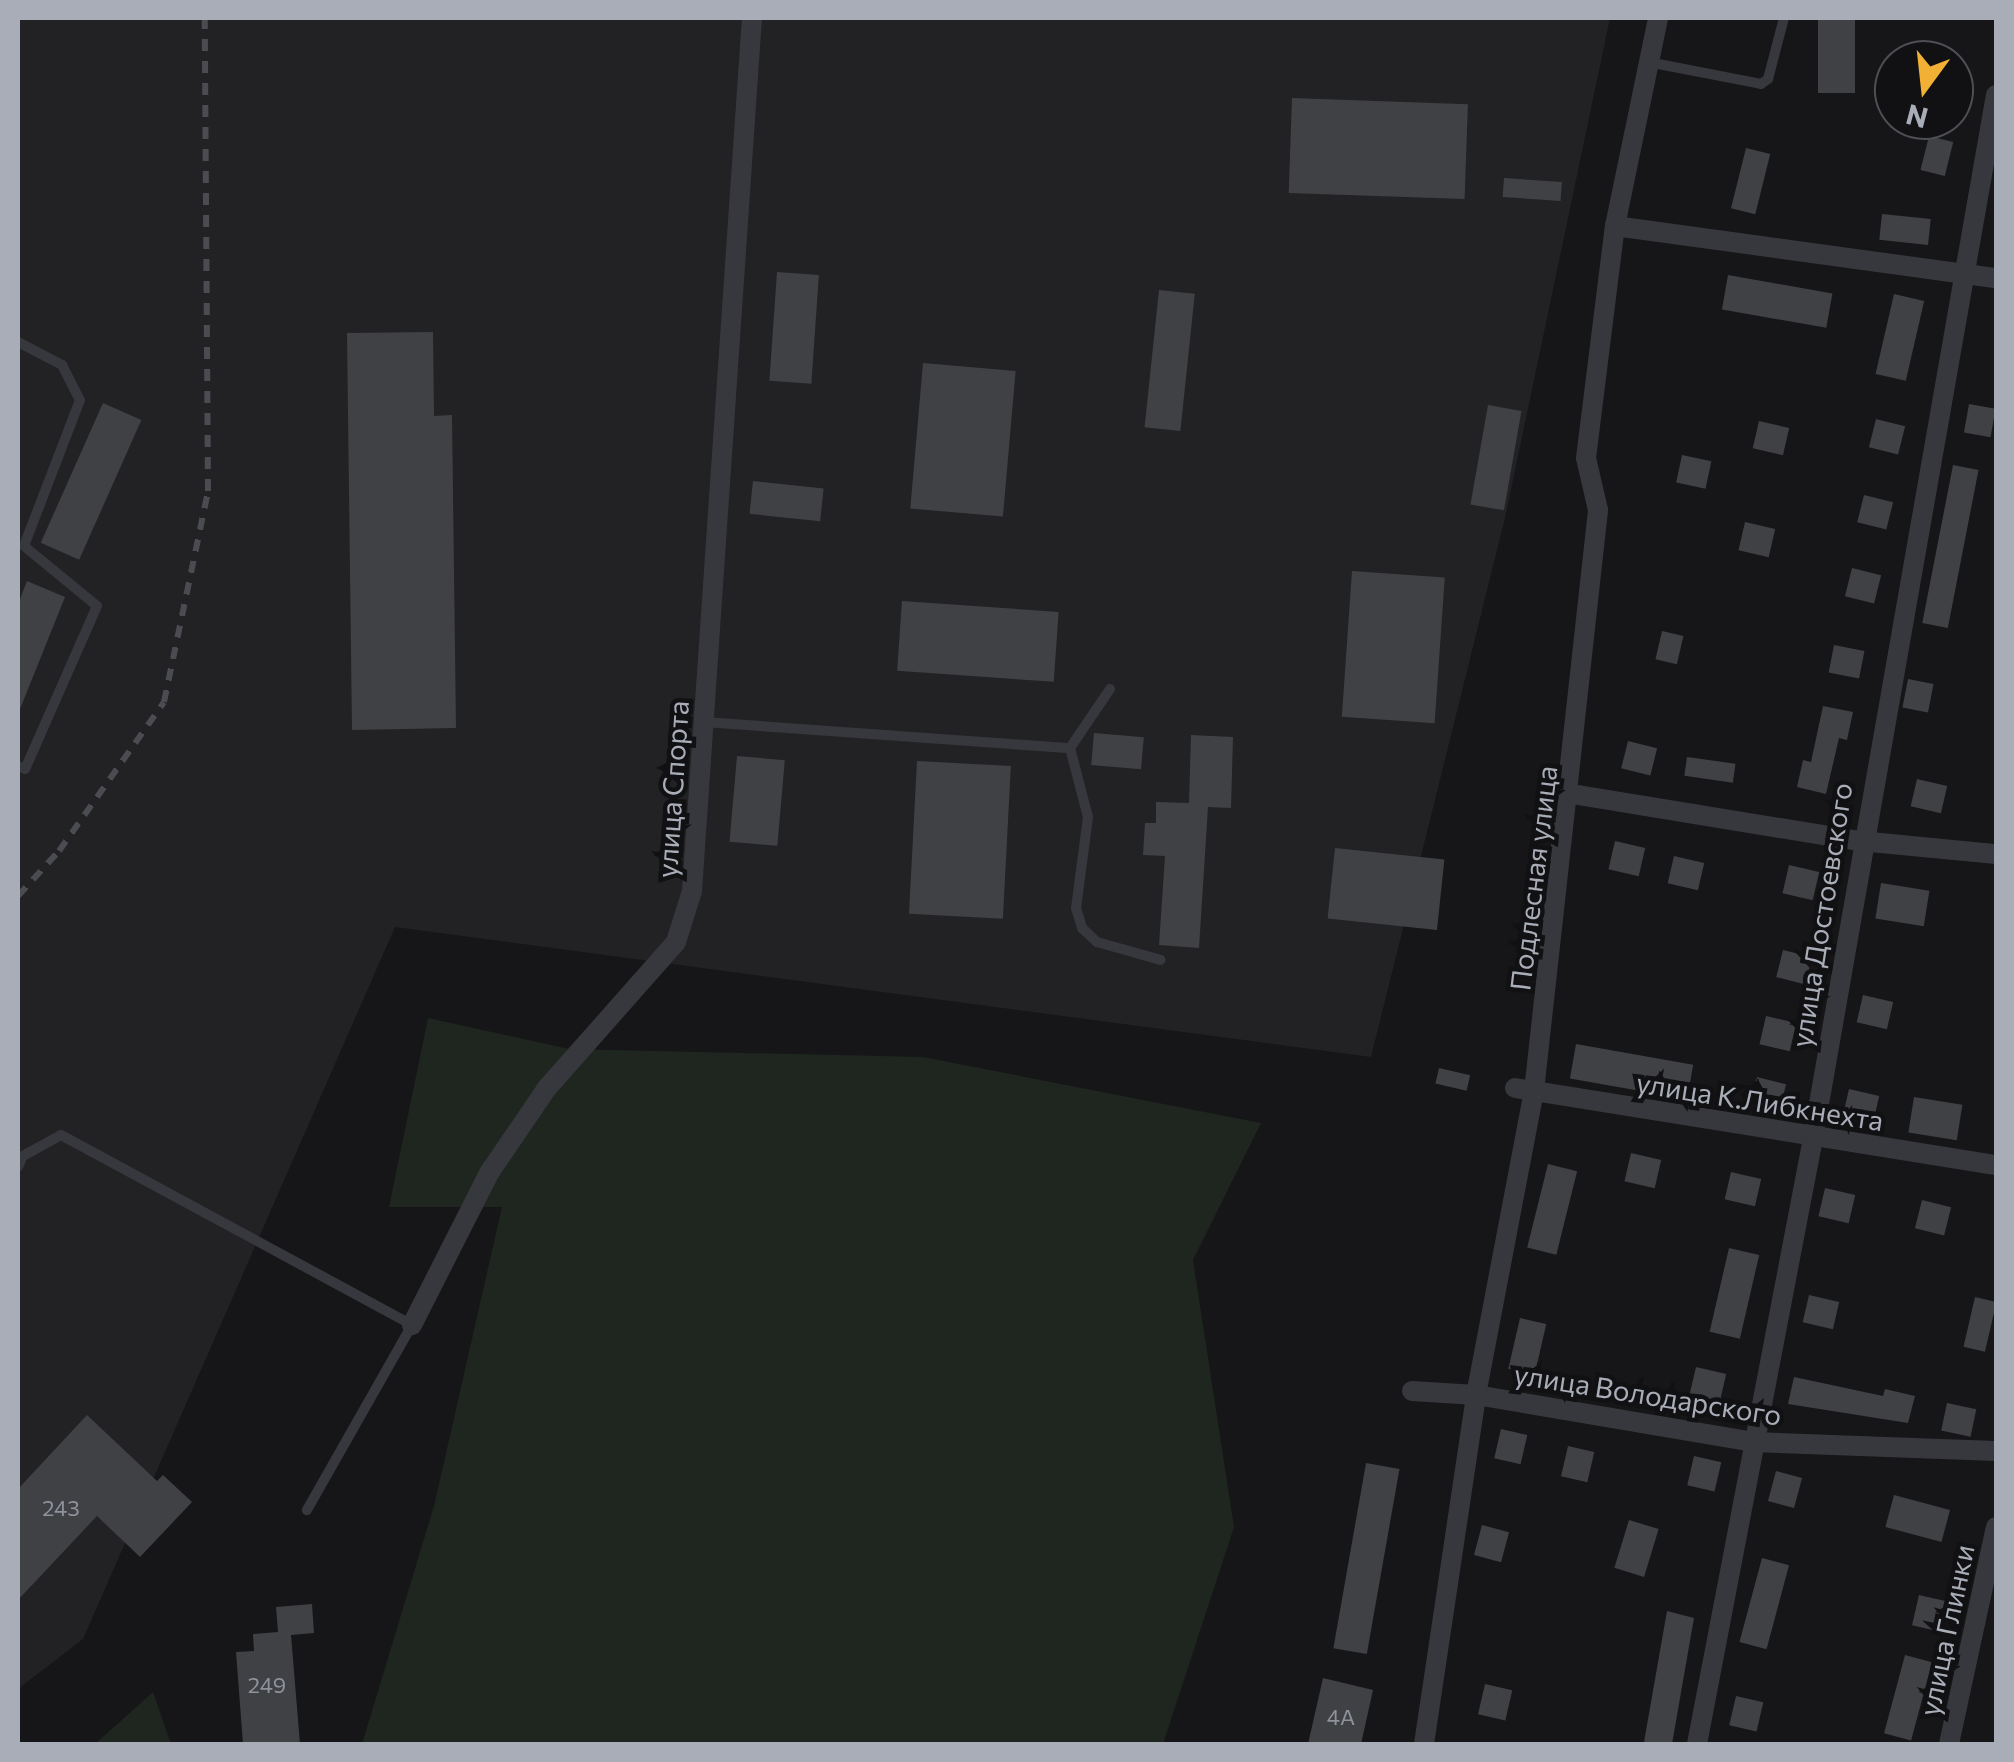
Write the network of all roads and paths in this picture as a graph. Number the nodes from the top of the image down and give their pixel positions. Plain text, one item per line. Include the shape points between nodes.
1 (752, 18) edge
2 (1658, 18) edge
3 (1784, 18) edge
4 (1647, 62) junction
5 (1996, 95) edge
6 (1615, 226) junction
7 (1966, 273) junction
8 (1996, 278) edge
9 (18, 342) edge
10 (21, 547) edge
11 (1110, 690) dead end
12 (704, 722) junction
13 (1070, 748) junction
14 (18, 766) edge
15 (1572, 794) junction
16 (1860, 842) junction
17 (1996, 854) edge
18 (1161, 960) dead end
19 (1525, 1089) junction
20 (1813, 1138) junction
21 (1996, 1165) edge
22 (18, 1167) edge
23 (412, 1325) junction
24 (1412, 1391) dead end
25 (1476, 1395) junction
26 (1753, 1442) junction
27 (1996, 1450) edge
28 (307, 1510) dead end
29 (1996, 1526) edge
30 (1424, 1744) edge
31 (1697, 1744) edge
32 (1948, 1744) edge

1 - 12 street, улица Спорта
2 - 4 street, Подлесная улица
3 - 4 lane via 1761,84
4 - 6 street, Подлесная улица
5 - 7 street, улица Достоевского
6 - 7 street
6 - 15 street, Подлесная улица via 1586,458 1598,510
7 - 8 street
7 - 16 street, улица Достоевского
9 - 10 lane via 62,365 80,400
10 - 14 lane via 97,606 25,769
11 - 13 lane
12 - 13 lane
12 - 23 street, улица Спорта via 692,891 676,942 547,1088 489,1173
13 - 18 lane via 1088,817 1076,908 1082,928 1098,942
15 - 16 street
15 - 19 street, Подлесная улица
16 - 17 street
16 - 20 street, улица Достоевского
19 - 20 street, улица К.Либкнехта
19 - 25 street, Подлесная улица
20 - 21 street, улица К.Либкнехта
20 - 26 street, улица Достоевского
22 - 23 lane via 22,1156 61,1135
23 - 28 lane, улица Спорта
24 - 25 street, улица Володарского
25 - 26 street, улица Володарского
25 - 30 street, Подлесная улица
26 - 27 street, улица Володарского
26 - 31 street, улица Достоевского
29 - 32 street, улица Глинки

